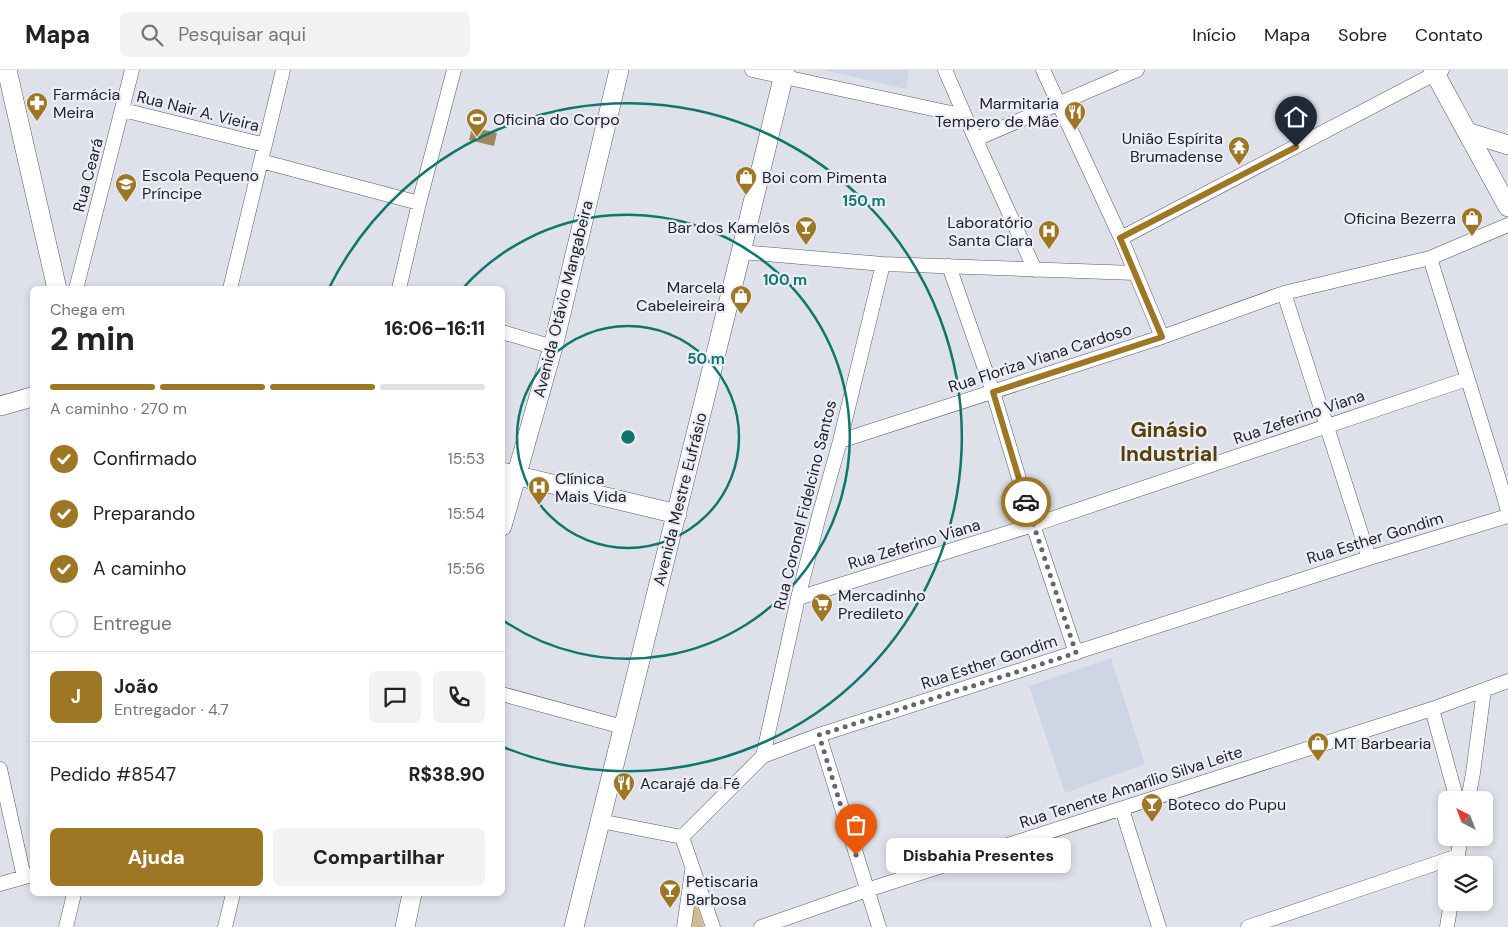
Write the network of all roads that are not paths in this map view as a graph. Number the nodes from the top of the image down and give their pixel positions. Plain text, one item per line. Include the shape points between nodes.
1 (7, 70) edge
2 (132, 70) edge
3 (283, 70) edge
4 (454, 70) edge
5 (619, 70) edge
6 (752, 70) edge
7 (945, 70) edge
8 (1043, 70) edge
9 (1137, 70) edge
10 (1437, 71) edge
11 (784, 73) edge
12 (1059, 104) junction
13 (123, 110) junction
14 (965, 116) junction
15 (1467, 132) junction
16 (976, 139) junction
17 (265, 145) junction
18 (1508, 145) edge
19 (261, 161) junction
20 (419, 203) junction
21 (1508, 207) edge
22 (1508, 225) edge
23 (1120, 238) junction
24 (742, 252) junction
25 (1430, 258) junction
26 (883, 264) junction
27 (949, 266) junction
28 (1035, 270) junction
29 (1135, 273) junction
30 (56, 286) edge
31 (77, 286) edge
32 (231, 286) edge
33 (400, 286) edge
34 (1284, 293) junction
35 (505, 333) edge
36 (1162, 337) junction
37 (553, 347) junction
38 (1467, 379) junction
39 (993, 392) junction
40 (30, 398) edge
41 (0, 406) edge
42 (1326, 426) junction
43 (840, 441) junction
44 (509, 474) edge
45 (1503, 475) edge
46 (505, 504) edge
47 (1508, 511) edge
48 (677, 514) junction
49 (1508, 516) edge
50 (1033, 525) junction
51 (1369, 558) junction
52 (798, 598) junction
53 (1076, 653) junction
54 (1508, 681) edge
55 (1484, 690) junction
56 (505, 695) edge
57 (1432, 710) junction
58 (623, 727) junction
59 (819, 735) junction
60 (763, 756) junction
61 (0, 769) edge
62 (1454, 791) edge
63 (1470, 791) edge
64 (1122, 809) junction
65 (600, 821) junction
66 (682, 838) junction
67 (1438, 867) edge
68 (693, 870) junction
69 (28, 876) edge
70 (0, 884) edge
71 (867, 890) junction
72 (74, 896) edge
73 (233, 896) edge
74 (412, 896) edge
75 (1450, 911) edge
76 (66, 927) edge
77 (225, 927) edge
78 (405, 927) edge
79 (574, 927) edge
80 (684, 927) edge
81 (713, 927) edge
82 (761, 927) edge
83 (879, 927) edge
84 (1158, 927) edge
85 (1248, 927) edge
86 (1447, 927) edge

1 - 30 street
2 - 13 street, Rua Ceará
3 - 17 street
4 - 20 street
5 - 37 street, Avenida Otávio Mangabeira
6 - 11 street
7 - 14 street
8 - 12 street
9 - 12 street
10 - 15 street
10 - 23 street
11 - 14 street
11 - 24 street, Avenida Mestre Eufrásio
12 - 16 street
12 - 23 street
13 - 17 street, Rua Nair A. Vieira
13 - 31 street, Rua Ceará
14 - 16 street
15 - 18 street
15 - 21 street
16 - 28 street
17 - 19 street
19 - 20 street
19 - 32 street
20 - 33 street
22 - 25 street, Rua Floriza Viana Cardoso
23 - 29 street
24 - 26 street
24 - 48 street, Avenida Mestre Eufrásio
25 - 34 street, Rua Floriza Viana Cardoso
25 - 38 street
26 - 27 street
26 - 43 street, Rua Coronel Fidelcino Santos
27 - 28 street
27 - 39 street
28 - 29 street
29 - 36 street
34 - 36 street, Rua Floriza Viana Cardoso
34 - 42 street
35 - 37 street
36 - 39 street, Rua Floriza Viana Cardoso
37 - 44 street, Avenida Otávio Mangabeira
38 - 42 street, Rua Zeferino Viana
38 - 45 street
39 - 43 street, Rua Floriza Viana Cardoso
39 - 50 street
40 - 41 street
42 - 50 street, Rua Zeferino Viana
42 - 51 street
43 - 52 street, Rua Coronel Fidelcino Santos
44 - 46 street, Avenida Otávio Mangabeira
44 - 48 street
45 - 47 street
48 - 58 street, Avenida Mestre Eufrásio
49 - 51 street, Rua Esther Gondim
50 - 52 street, Rua Zeferino Viana
50 - 53 street
51 - 53 street, Rua Esther Gondim
52 - 60 street, Rua Coronel Fidelcino Santos
53 - 59 street, Rua Esther Gondim
54 - 55 street, Rua Tenente Amarílio Silva Leite
55 - 57 street, Rua Tenente Amarílio Silva Leite
55 - 63 street
56 - 58 street
57 - 62 street
57 - 64 street, Rua Tenente Amarílio Silva Leite
58 - 65 street, Avenida Mestre Eufrásio
59 - 60 street, Rua Esther Gondim
59 - 71 street
60 - 66 street, Rua Esther Gondim
61 - 69 street
64 - 71 street, Rua Tenente Amarílio Silva Leite
64 - 84 street
65 - 66 street
65 - 79 street, Avenida Mestre Eufrásio
66 - 68 street
67 - 85 street
68 - 80 street
68 - 81 street
69 - 70 street
71 - 82 street, Rua Tenente Amarílio Silva Leite
71 - 83 street
72 - 76 street
73 - 77 street
74 - 78 street
75 - 86 street

